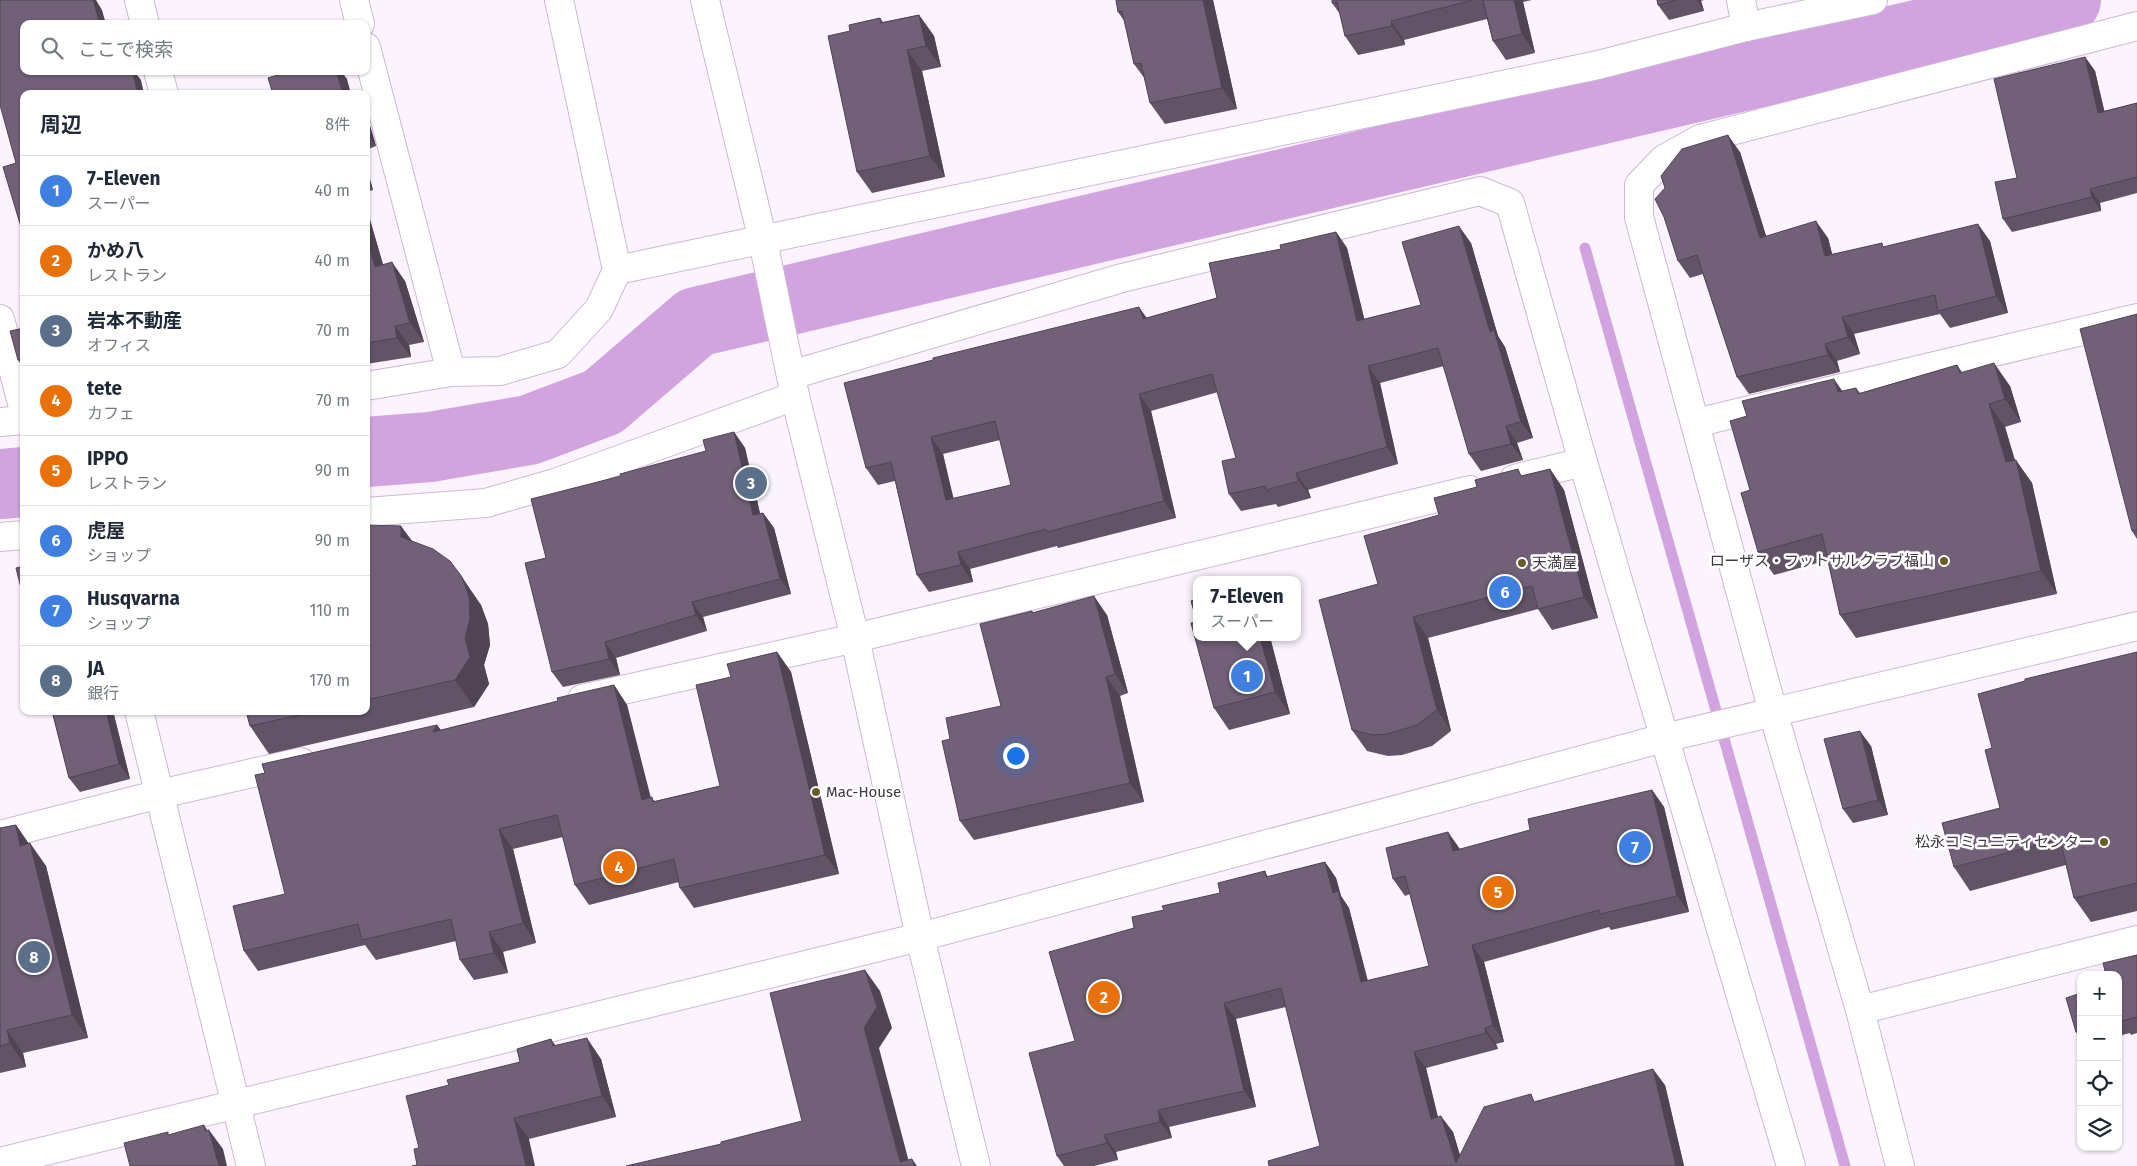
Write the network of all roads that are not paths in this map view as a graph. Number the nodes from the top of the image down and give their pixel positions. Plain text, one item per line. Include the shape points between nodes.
1 (139, 0) edge
2 (354, 0) edge
3 (559, 0) edge
4 (705, 0) edge
5 (1740, 0) edge
6 (1873, 0) edge
7 (144, 20) edge
8 (359, 20) edge
9 (2137, 26) edge
10 (1746, 28) junction
11 (370, 62) edge
12 (159, 75) edge
13 (163, 90) edge
14 (763, 241) junction
15 (616, 270) junction
16 (2137, 318) edge
17 (0, 319) edge
18 (452, 372) junction
19 (791, 375) junction
20 (370, 385) edge
21 (20, 396) edge
22 (20, 420) edge
23 (0, 422) edge
24 (1695, 423) junction
25 (1583, 462) junction
26 (370, 512) edge
27 (20, 535) edge
28 (0, 537) edge
29 (2137, 626) edge
30 (855, 638) junction
31 (556, 705) edge
32 (1773, 712) junction
33 (140, 715) edge
34 (1674, 736) junction
35 (324, 757) edge
36 (160, 794) junction
37 (0, 835) edge
38 (920, 937) junction
39 (2137, 940) edge
40 (1860, 1010) junction
41 (235, 1104) junction
42 (0, 1162) edge
43 (251, 1166) edge
44 (976, 1166) edge
45 (1791, 1166) edge
46 (1900, 1166) edge

1 - 7 street
2 - 8 street
3 - 15 street
4 - 14 street
5 - 10 street
6 - 10 street
9 - 24 street via 1700,139 1664,159 1639,185 1639,217
10 - 14 street via 1588,67
11 - 18 street
12 - 13 street
14 - 15 street
14 - 19 street
15 - 18 street via 599,309 558,354 500,371
16 - 24 street
17 - 21 street
18 - 20 street
19 - 25 street via 1122,278 1480,191 1510,203
19 - 26 street via 554,483 486,504
19 - 30 street
22 - 23 street
24 - 32 street
25 - 30 street
25 - 34 street
27 - 28 street
29 - 32 street
30 - 31 street
30 - 38 street
32 - 34 street
32 - 40 street
33 - 36 street
34 - 38 street
34 - 45 street
35 - 36 street
36 - 37 street
36 - 41 street
38 - 41 street
38 - 44 street
39 - 40 street
40 - 46 street
41 - 42 street
41 - 43 street

